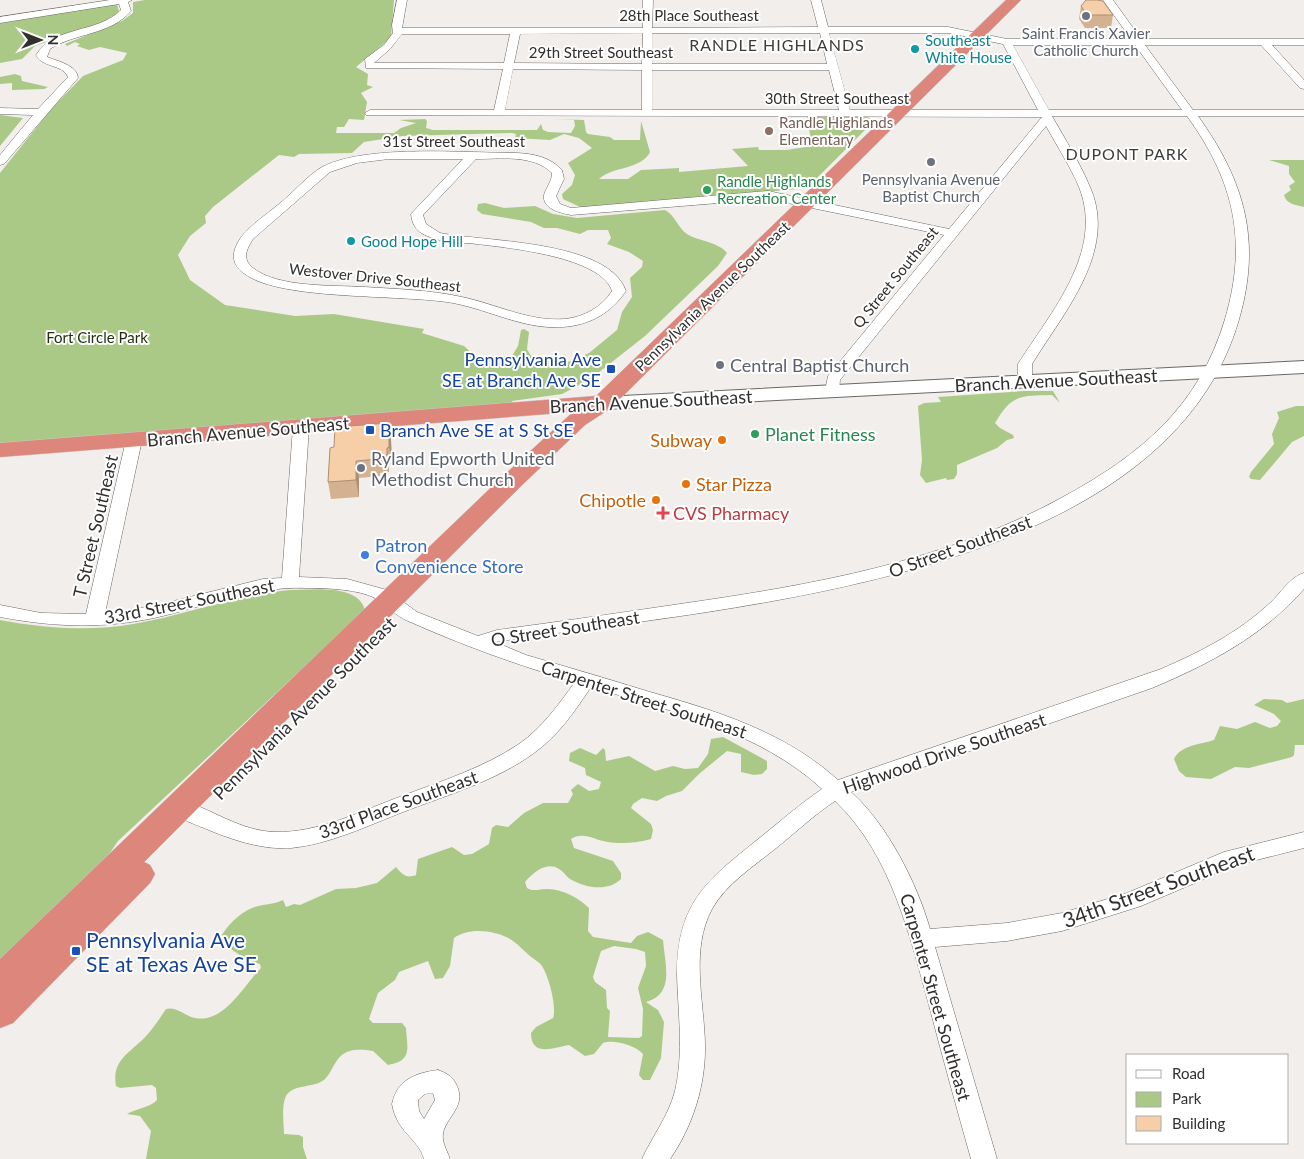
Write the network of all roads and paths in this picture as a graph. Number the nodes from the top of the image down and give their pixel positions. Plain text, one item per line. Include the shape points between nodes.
1 (125, 0) edge
2 (402, 0) edge
3 (648, 0) edge
4 (816, 0) edge
5 (1014, 0) edge
6 (1108, 0) edge
7 (0, 20) edge
8 (398, 30) junction
9 (516, 30) junction
10 (648, 30) junction
11 (824, 30) junction
12 (972, 34) junction
13 (1007, 42) junction
14 (1138, 42) junction
15 (1264, 42) junction
16 (1304, 42) edge
17 (508, 67) junction
18 (833, 67) junction
19 (647, 68) junction
20 (1304, 86) edge
21 (0, 111) edge
22 (42, 112) junction
23 (370, 113) dead end
24 (499, 113) junction
25 (647, 113) junction
26 (845, 113) junction
27 (899, 113) junction
28 (1190, 113) junction
29 (1304, 113) edge
30 (1046, 116) junction
31 (473, 156) junction
32 (355, 160) joint
33 (0, 162) edge
34 (808, 202) junction
35 (951, 233) junction
36 (1304, 367) edge
37 (1213, 372) junction
38 (1025, 381) junction
39 (832, 391) junction
40 (602, 403) junction
41 (301, 427) junction
42 (134, 440) junction
43 (0, 450) edge
44 (1304, 578) edge
45 (290, 582) junction
46 (396, 604) junction
47 (0, 611) edge
48 (94, 620) junction
49 (480, 644) junction
50 (587, 679) junction
51 (837, 790) junction
52 (187, 811) junction
53 (1304, 840) edge
54 (921, 939) junction
55 (0, 982) edge
56 (0, 1012) edge
57 (655, 1159) edge
58 (984, 1159) edge

1 - 7 street
1 - 22 street via 126,10 118,18 53,44 42,52 44,60 67,69 73,76
2 - 8 street
3 - 10 street
4 - 11 street
5 - 12 highway, Pennsylvania Avenue Southeast
6 - 14 street, O Street Southeast
8 - 9 street, 28th Place Southeast
8 - 17 street, 29th Street Southeast via 396,39 369,64 379,68
9 - 10 street, 28th Place Southeast
9 - 17 street
10 - 11 street, 28th Place Southeast
10 - 19 street
11 - 12 street, 28th Place Southeast via 948,30
11 - 18 street
12 - 13 street
12 - 27 highway, Pennsylvania Avenue Southeast
13 - 14 street
13 - 30 street
14 - 15 street
14 - 28 street, O Street Southeast
15 - 16 street
15 - 20 street
17 - 19 street, 29th Street Southeast
17 - 24 street
18 - 19 street, 29th Street Southeast
18 - 26 street
19 - 25 street
21 - 22 street
22 - 33 street
23 - 24 street, 30th Street Southeast
24 - 25 street, 30th Street Southeast
25 - 26 street, 30th Street Southeast
26 - 27 street, 30th Street Southeast
27 - 30 street, 30th Street Southeast
27 - 34 highway, Pennsylvania Avenue Southeast
28 - 29 street, 30th Street Southeast
28 - 30 street, 30th Street Southeast
28 - 37 street, O Street Southeast via 1219,155 1230,179 1239,209 1243,240 1244,265 1238,299
30 - 35 street, Q Street Southeast
30 - 38 street via 1087,195 1092,233 1082,272 1025,364
31 - 32 street, 31st Street Southeast via 381,156
31 - 32 street, Westover Drive Southeast via 417,214 418,223 425,231 441,236 505,243 602,269 612,276 619,292 607,308 566,322 537,322 444,298 281,284 256,276 244,268 239,254 248,237 326,170
31 - 34 street, 31st Street Southeast via 522,157 548,163 558,175 550,200 555,206 571,212 768,195
34 - 35 street, 31st Street Southeast
34 - 40 highway, Pennsylvania Avenue Southeast
35 - 39 street, Q Street Southeast via 834,379
36 - 37 main road, Branch Avenue Southeast
37 - 38 main road, Branch Avenue Southeast
37 - 49 street, O Street Southeast via 1177,422 1126,467 1044,516 969,547 882,574 807,591 497,636
38 - 39 main road, Branch Avenue Southeast
39 - 40 main road, Branch Avenue Southeast
40 - 41 highway, Branch Avenue Southeast
40 - 46 highway, Pennsylvania Avenue Southeast via 598,419 570,450 444,574
41 - 42 highway, Branch Avenue Southeast
41 - 45 street
42 - 43 highway, Branch Avenue Southeast
42 - 48 street, T Street Southeast
44 - 51 street, Highwood Drive Southeast via 1254,627 1178,670
45 - 46 street, 33rd Street Southeast via 347,584 381,594
45 - 48 street, 33rd Street Southeast via 248,587 153,612
46 - 49 street, Carpenter Street Southeast via 411,616
46 - 52 highway, Pennsylvania Avenue Southeast
47 - 48 street, 33rd Street Southeast via 41,620
49 - 50 street, Carpenter Street Southeast
50 - 51 street, Carpenter Street Southeast via 710,716 742,729 796,758
50 - 52 street, 33rd Place Southeast via 551,726 510,759 326,832 301,838 268,839 245,834
51 - 54 street, Carpenter Street Southeast via 871,830 891,861 910,901
51 - 57 street, Highwood Drive Southeast via 814,805 722,882 701,909 689,953 693,1047 688,1086 677,1123
52 - 55 highway, Pennsylvania Avenue Southeast
52 - 56 highway, Pennsylvania Avenue Southeast
53 - 54 street, 34th Street Southeast via 1232,858 1133,900 1062,922 1007,932
54 - 58 street, Carpenter Street Southeast

